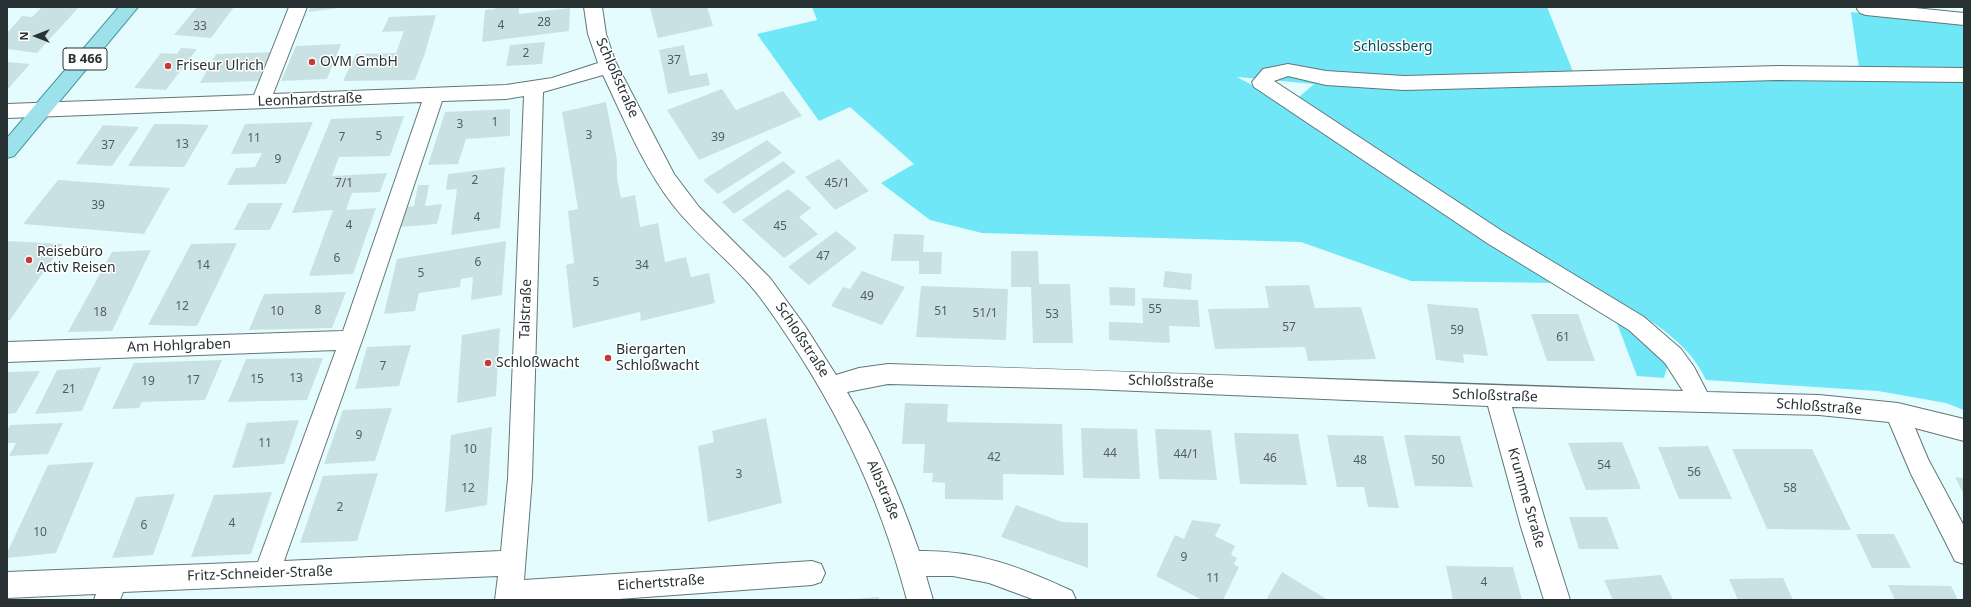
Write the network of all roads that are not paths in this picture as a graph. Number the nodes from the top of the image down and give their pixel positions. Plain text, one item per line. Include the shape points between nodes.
1 (129, 7) edge
2 (298, 7) edge
3 (593, 7) edge
4 (1866, 9) dead end
5 (1964, 19) edge
6 (610, 66) junction
7 (1964, 76) edge
8 (534, 88) junction
9 (434, 96) junction
10 (261, 101) junction
11 (41, 110) junction
12 (7, 111) edge
13 (7, 151) edge
14 (351, 340) junction
15 (7, 352) edge
16 (832, 386) junction
17 (1497, 396) junction
18 (1699, 401) junction
19 (1898, 413) junction
20 (1964, 430) edge
21 (1964, 552) edge
22 (513, 563) junction
23 (911, 564) junction
24 (812, 573) dead end
25 (266, 574) junction
26 (7, 585) edge
27 (111, 590) edge
28 (509, 597) edge
29 (920, 600) edge
30 (1063, 600) edge
31 (1557, 600) edge

1 - 11 main road, B 466
2 - 10 street
3 - 6 street, Schloßstraße via 598,37
4 - 5 street
6 - 8 street, Leonhardstraße
6 - 16 street, Schloßstraße via 664,175 681,200 772,296
7 - 18 street via 1769,73 1404,83 1326,78 1288,70 1270,74 1261,82 1526,257 1632,320 1681,364
8 - 9 street, Leonhardstraße
8 - 22 street, Talstraße via 520,478
9 - 10 street, Leonhardstraße
9 - 14 street
10 - 11 street, Leonhardstraße
11 - 12 street, Leonhardstraße
11 - 13 main road, B 466
14 - 15 street, Am Hohlgraben
14 - 25 street
16 - 17 street, Schloßstraße via 859,378 888,374 1090,379
16 - 23 street, Albstraße via 882,483
17 - 18 street, Schloßstraße
17 - 31 street, Krumme Straße
18 - 19 street, Schloßstraße via 1819,405
19 - 20 street, Schloßstraße
19 - 21 street via 1918,463
22 - 25 street, Fritz-Schneider-Straße
22 - 28 street, Talstraße
23 - 29 street, Albstraße
23 - 30 street via 940,562 999,572
24 - 28 street, Eichertstraße
25 - 27 street, Fritz-Schneider-Straße
26 - 27 street, Fritz-Schneider-Straße

